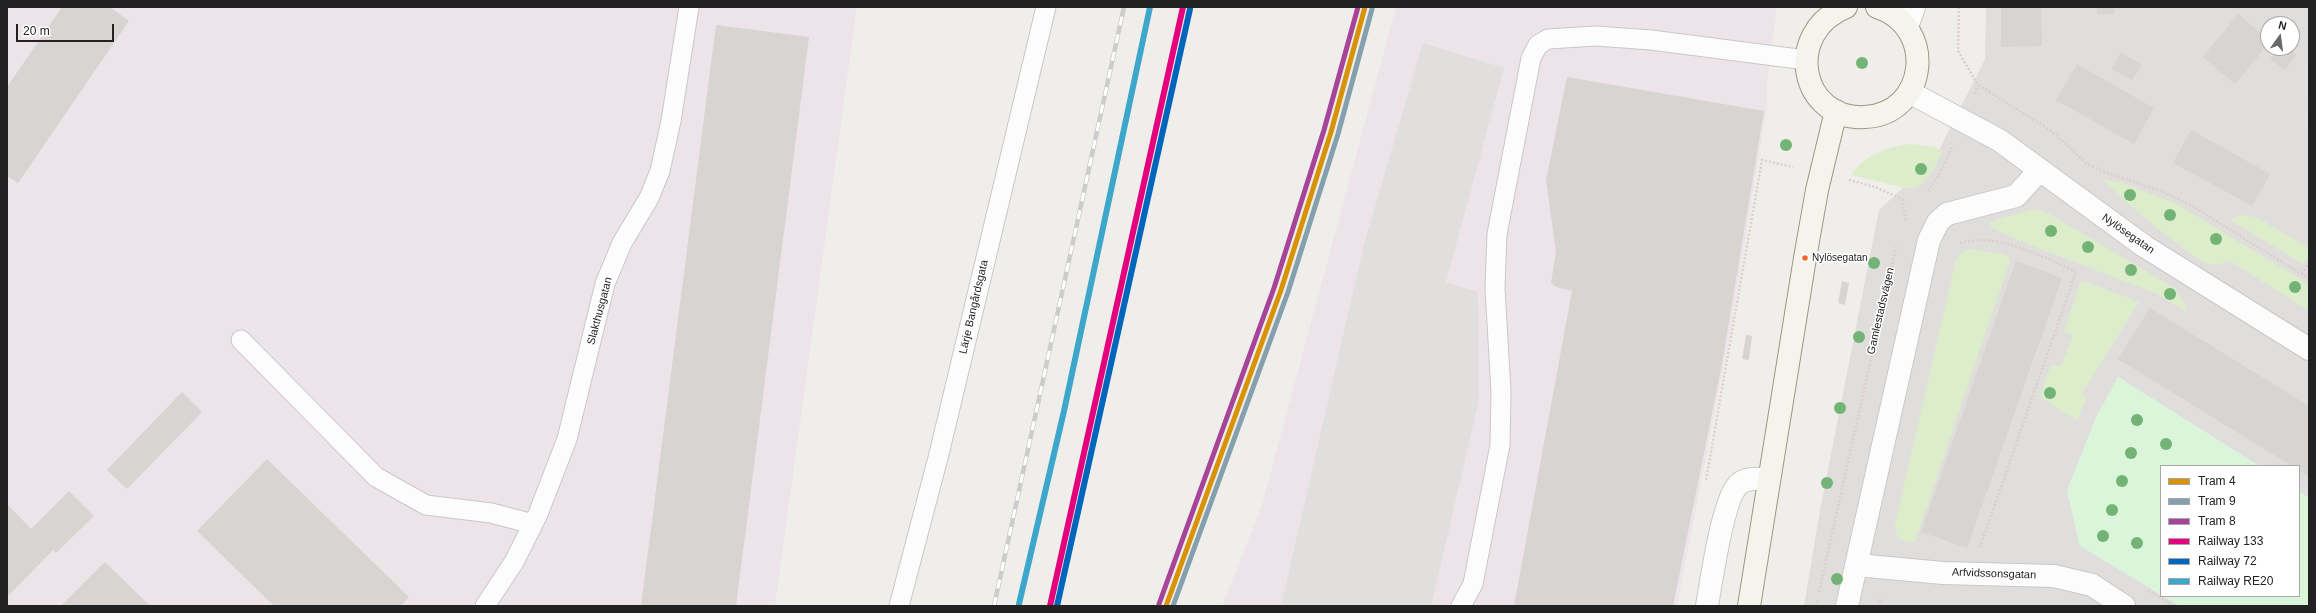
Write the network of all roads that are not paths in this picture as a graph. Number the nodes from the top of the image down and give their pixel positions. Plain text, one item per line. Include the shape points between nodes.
1 (689, 7) edge
2 (1046, 7) edge
3 (1846, 7) edge
4 (1877, 7) edge
5 (1904, 15) edge
6 (1806, 60) junction
7 (1909, 92) junction
8 (1836, 111) junction
9 (2040, 170) junction
10 (240, 340) dead end
11 (2309, 349) edge
12 (1769, 479) junction
13 (533, 524) junction
14 (1856, 565) junction
15 (484, 606) edge
16 (899, 606) edge
17 (1461, 606) edge
18 (1707, 606) edge
19 (1749, 606) edge
20 (1847, 606) edge
21 (2124, 606) edge

1 - 13 lane, Slakthusgatan via 671,121 660,171 649,198 622,243 605,284 567,439
2 - 16 lane, Lärje Bangårdsgata via 939,454
3 - 6 street via 1830,15 1817,27 1809,43
4 - 5 street
5 - 7 street via 1918,54 1917,74
6 - 8 street via 1812,86 1822,101
6 - 17 lane via 1651,40 1566,36 1548,39 1538,45 1531,58 1497,234 1495,288 1501,392 1500,445 1473,584
7 - 8 street via 1895,107 1876,115 1856,117
7 - 9 street, Nylösegatan via 1999,140
8 - 12 street via 1808,243
9 - 11 street, Nylösegatan via 2144,246
9 - 14 street via 2016,196 1947,214 1938,222 1929,240
10 - 13 lane via 376,477 426,505 491,513
12 - 18 street via 1749,479 1739,484 1732,493 1719,540
12 - 19 street
13 - 15 lane, Slakthusgatan via 514,562
14 - 20 street
14 - 21 street, Arfvidssonsgatan via 1943,572 2054,576 2092,585

